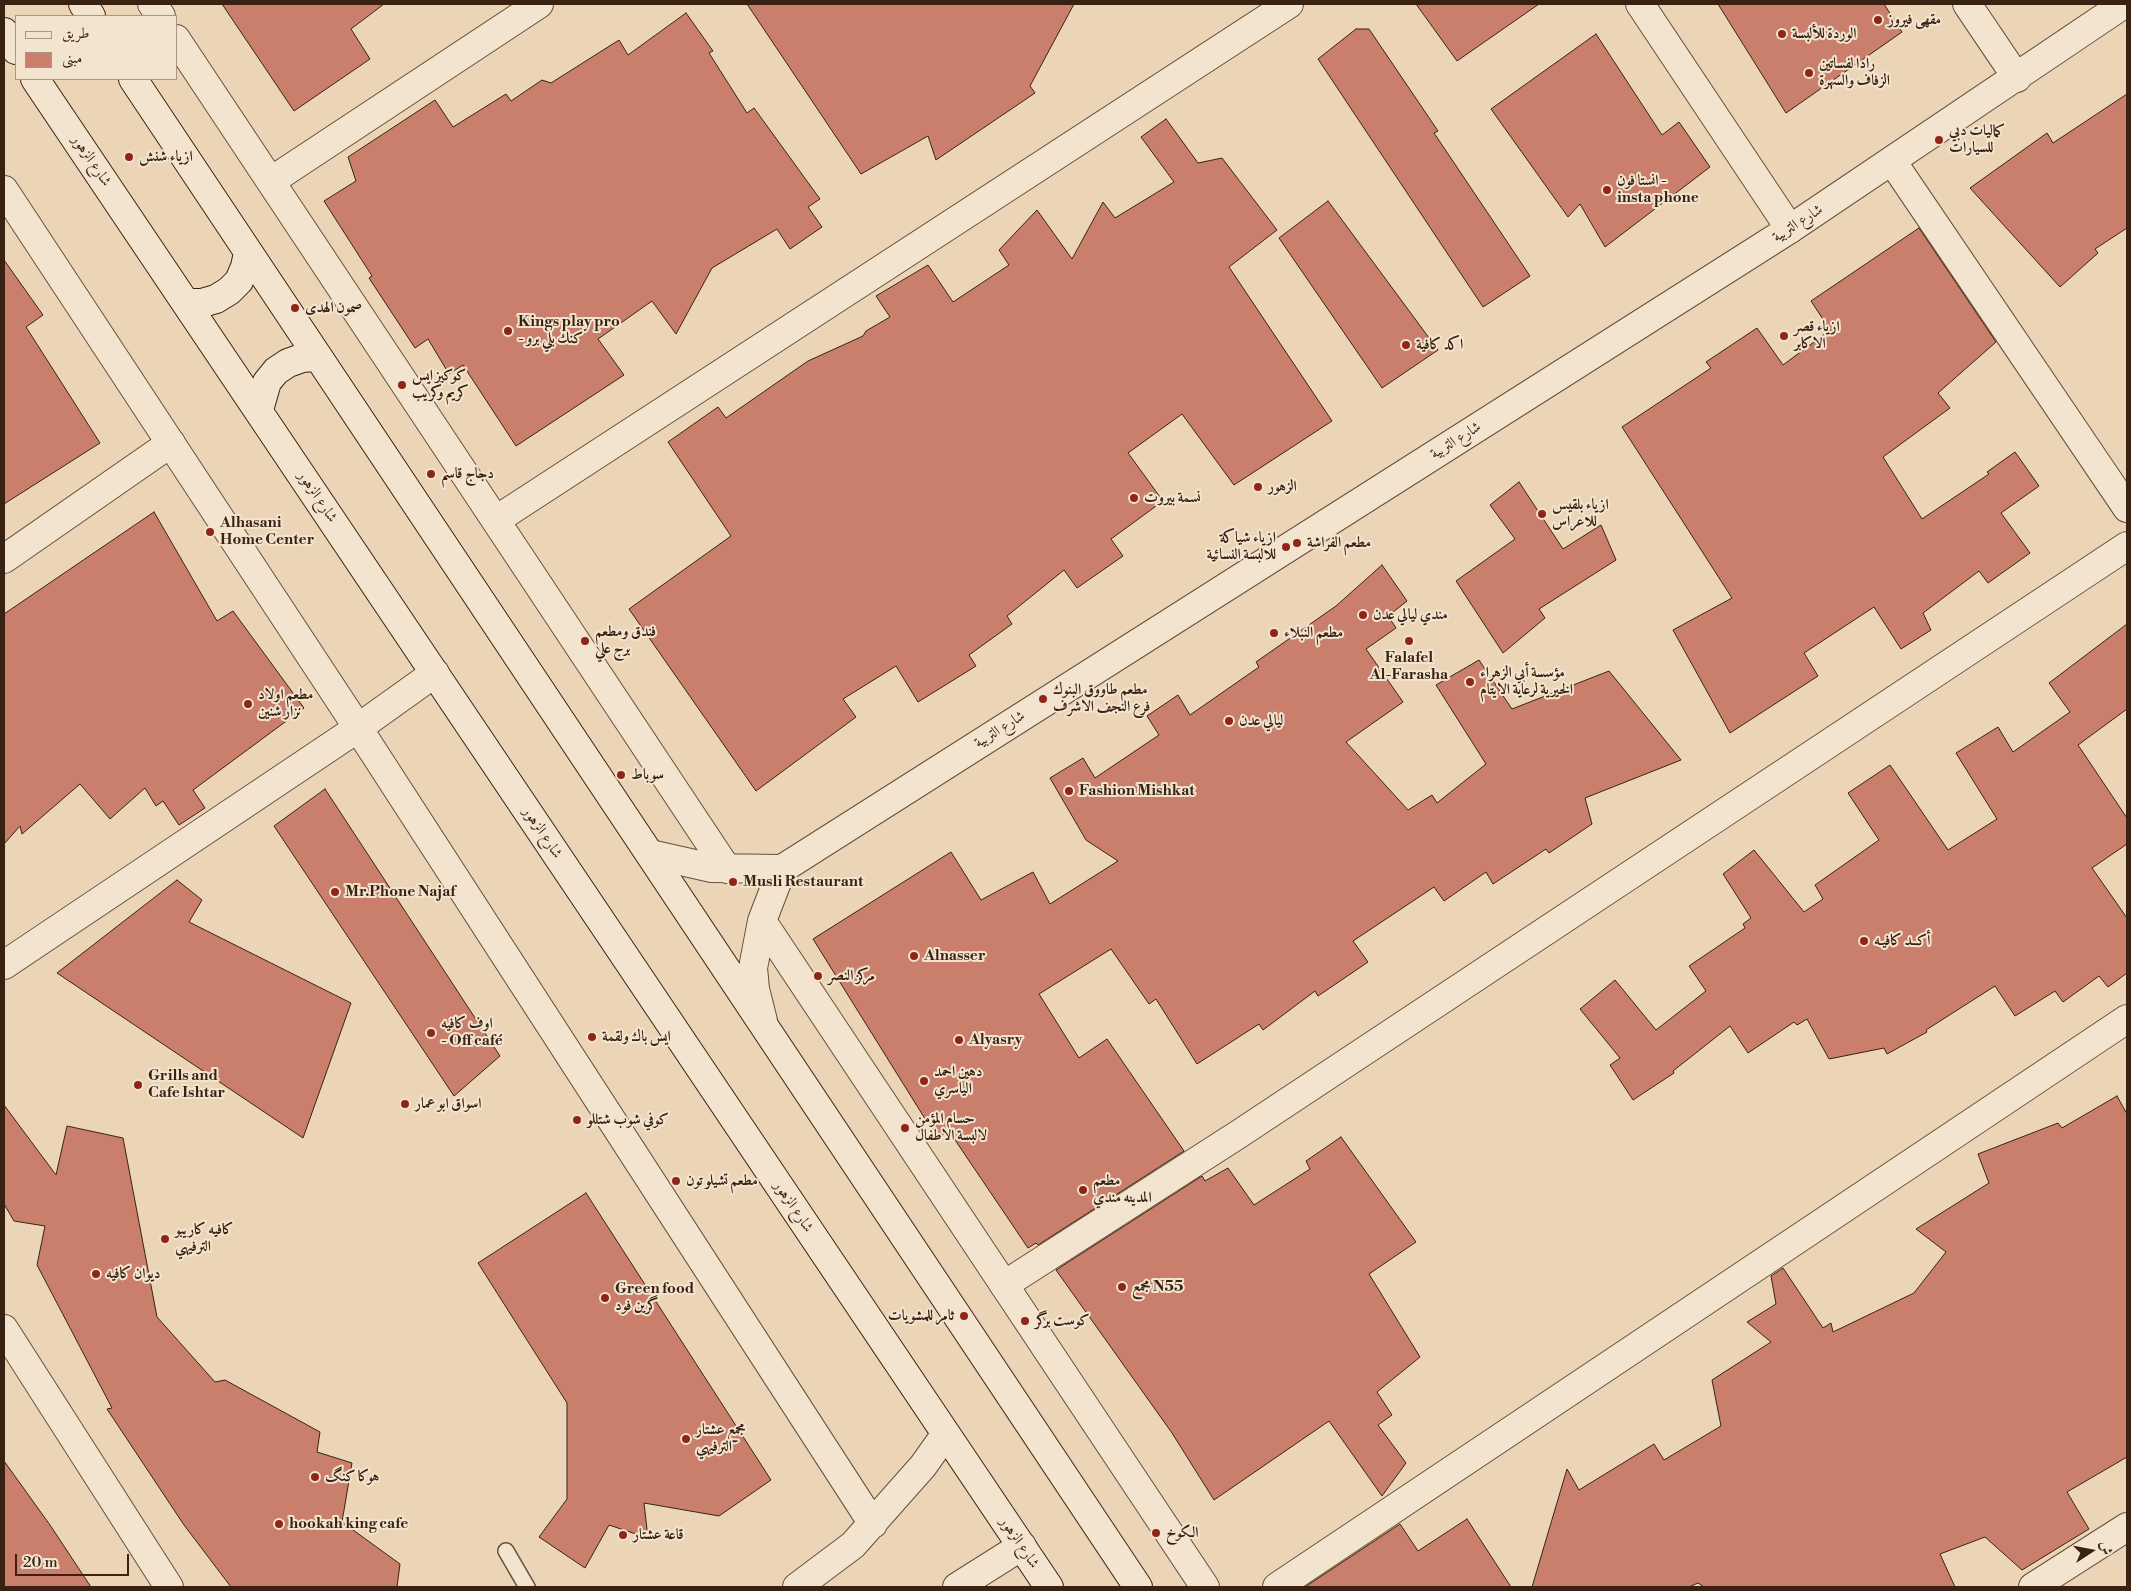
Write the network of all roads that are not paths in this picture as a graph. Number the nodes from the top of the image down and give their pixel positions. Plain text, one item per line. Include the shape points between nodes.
1 (83, 4) edge
2 (152, 4) edge
3 (539, 4) edge
4 (1289, 4) edge
5 (1640, 4) edge
6 (1967, 4) edge
7 (2124, 4) edge
8 (90, 15) edge
9 (160, 15) edge
10 (4, 32) edge
11 (178, 43) edge
12 (15, 48) edge
13 (2016, 78) junction
14 (37, 80) edge
15 (134, 80) edge
16 (1892, 161) junction
17 (271, 181) junction
18 (4, 190) edge
19 (1790, 229) junction
20 (248, 253) junction
21 (188, 303) junction
22 (316, 357) junction
23 (259, 410) junction
24 (171, 443) junction
25 (2127, 508) edge
26 (496, 520) junction
27 (2127, 546) edge
28 (4, 559) edge
29 (435, 673) junction
30 (358, 728) junction
31 (650, 854) junction
32 (727, 869) junction
33 (782, 869) junction
34 (762, 921) junction
35 (4, 965) edge
36 (2127, 1019) edge
37 (762, 1021) junction
38 (1004, 1285) junction
39 (4, 1329) edge
40 (945, 1435) junction
41 (873, 1524) junction
42 (2127, 1527) edge
43 (1022, 1546) junction
44 (506, 1551) dead end
45 (169, 1587) edge
46 (528, 1587) edge
47 (797, 1587) edge
48 (957, 1587) edge
49 (1049, 1587) edge
50 (1138, 1587) edge
51 (1205, 1587) edge
52 (1277, 1587) edge
53 (2033, 1587) edge

1 - 8 street
2 - 9 street
3 - 17 street
4 - 26 street
5 - 19 street
6 - 13 street
7 - 13 street, شارع التربية
10 - 12 street
11 - 17 street
13 - 16 street, شارع التربية
14 - 21 street, شارع الزهور
15 - 20 street
16 - 19 street, شارع التربية
16 - 25 street
17 - 26 street
18 - 24 street
19 - 33 street, شارع التربية
20 - 21 street via 239,280 229,291 216,299
20 - 22 street
21 - 23 street, شارع الزهور
22 - 23 street via 295,360 276,371 267,382
22 - 31 street
23 - 29 street, شارع الزهور
24 - 28 street
24 - 30 street
26 - 32 street
27 - 38 street via 1240,1134
29 - 30 street
29 - 40 street, شارع الزهور
30 - 35 street
30 - 41 street
31 - 32 street
31 - 37 street
32 - 33 street
33 - 34 street
34 - 37 street via 754,968
34 - 38 street
36 - 52 street
37 - 50 street
38 - 51 street
39 - 45 street
40 - 41 street
40 - 43 street, شارع الزهور
41 - 47 street via 831,1564
42 - 53 street
43 - 48 street
43 - 49 street, شارع الزهور
44 - 46 lane

